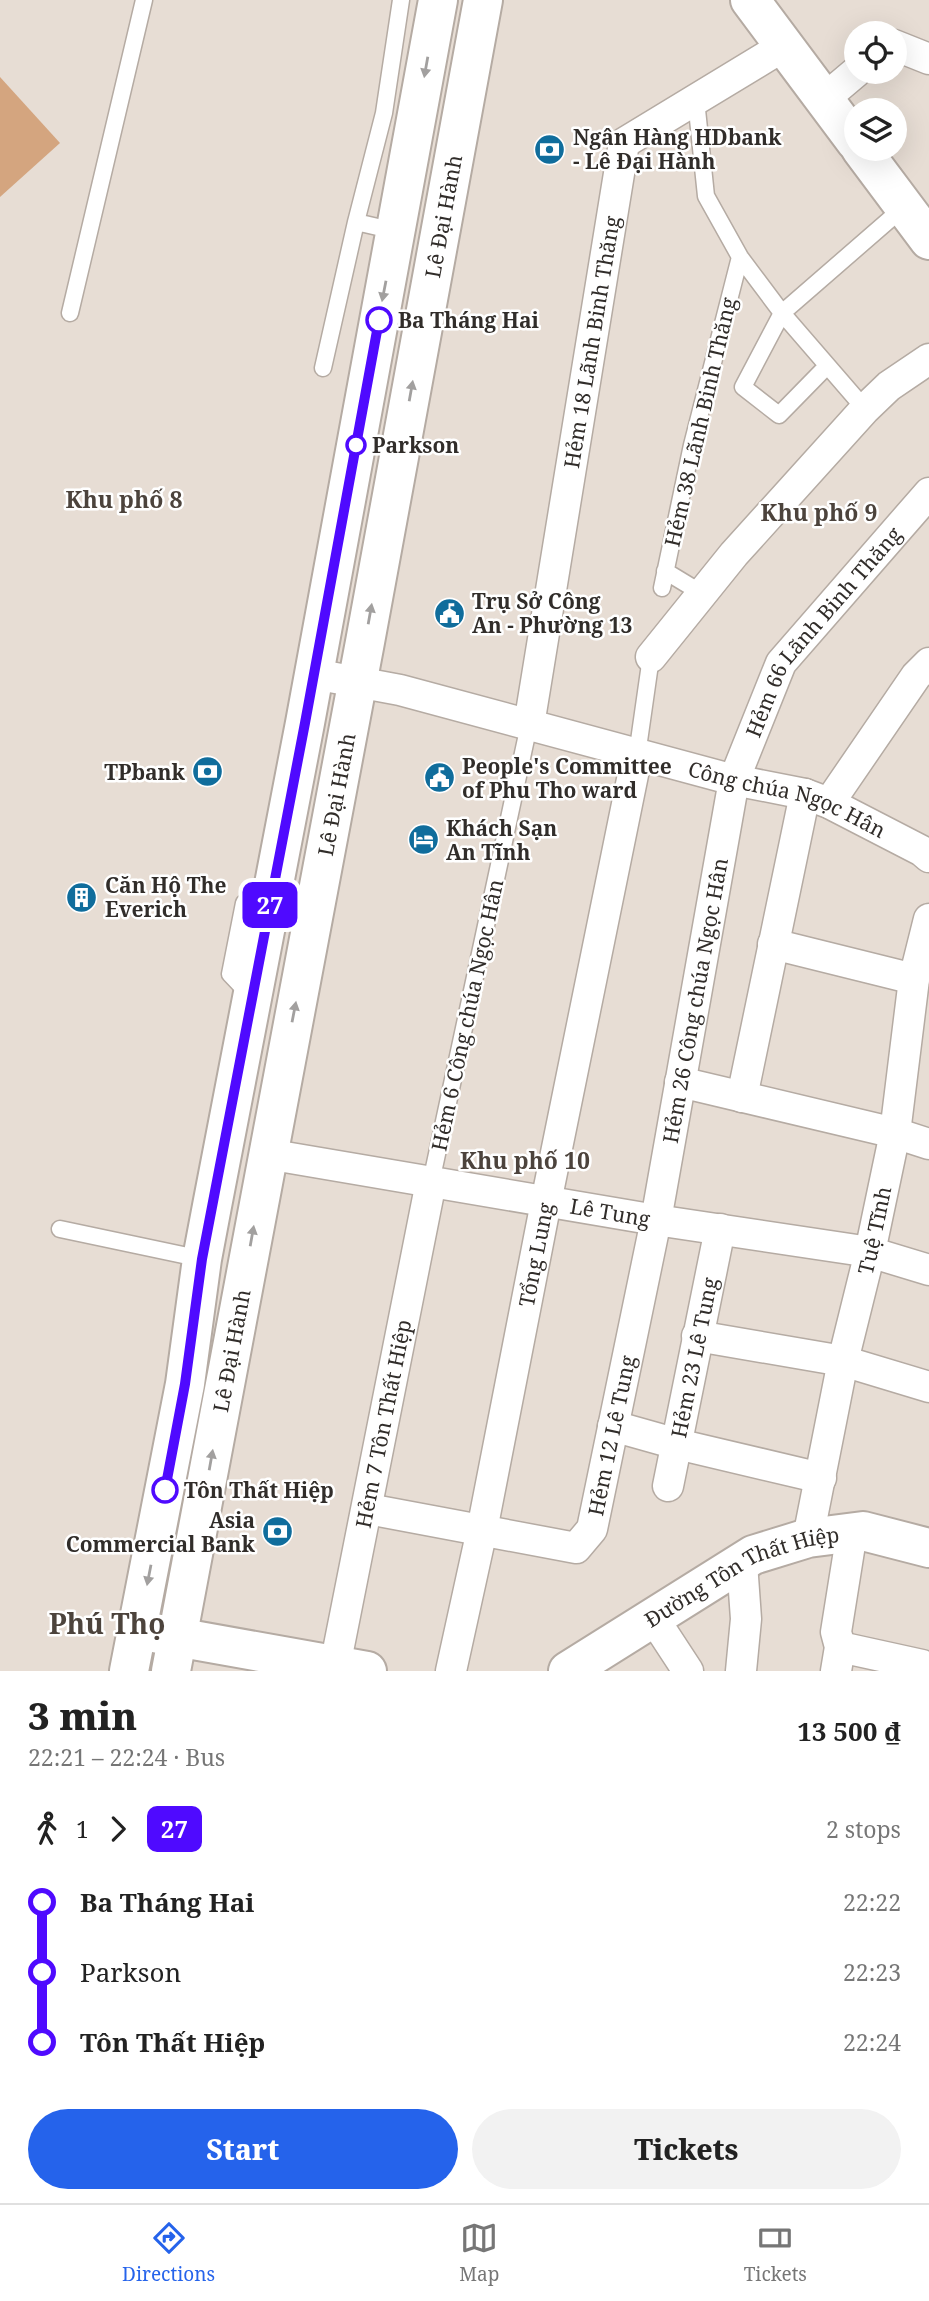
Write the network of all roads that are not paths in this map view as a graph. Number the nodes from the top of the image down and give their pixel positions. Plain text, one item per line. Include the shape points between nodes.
1 (144, 0) edge
2 (401, 0) edge
3 (438, 0) edge
4 (483, 0) edge
5 (750, 0) edge
6 (784, 46) junction
7 (907, 50) edge
8 (929, 59) edge
9 (844, 82) edge
10 (824, 99) junction
11 (696, 100) junction
12 (400, 117) junction
13 (844, 126) edge
14 (871, 161) edge
15 (388, 168) junction
16 (919, 219) edge
17 (356, 222) junction
18 (395, 231) junction
19 (740, 257) junction
20 (70, 313) dead end
21 (782, 313) junction
22 (929, 359) edge
23 (827, 366) junction
24 (323, 368) dead end
25 (865, 409) junction
26 (929, 493) edge
27 (665, 571) junction
28 (662, 588) dead end
29 (704, 594) junction
30 (651, 657) joint
31 (929, 663) edge
32 (314, 674) junction
33 (357, 681) junction
34 (529, 725) junction
35 (637, 755) junction
36 (734, 780) junction
37 (817, 798) junction
38 (929, 857) edge
39 (929, 919) edge
40 (773, 944) junction
41 (914, 979) junction
42 (919, 1019) edge
43 (680, 1082) junction
44 (742, 1097) junction
45 (895, 1133) junction
46 (929, 1144) edge
47 (268, 1154) junction
48 (431, 1182) junction
49 (546, 1202) junction
50 (656, 1220) junction
51 (60, 1229) dead end
52 (720, 1229) junction
53 (870, 1252) junction
54 (202, 1259) junction
55 (929, 1270) edge
56 (697, 1336) junction
57 (844, 1360) junction
58 (929, 1387) edge
59 (613, 1426) junction
60 (677, 1444) junction
61 (821, 1478) junction
62 (668, 1486) dead end
63 (368, 1508) junction
64 (482, 1530) junction
65 (852, 1532) junction
66 (808, 1538) junction
67 (929, 1548) edge
68 (742, 1563) junction
69 (652, 1616) junction
70 (138, 1630) junction
71 (175, 1654) edge
72 (838, 1659) edge
73 (351, 1668) edge
74 (129, 1671) edge
75 (451, 1671) edge
76 (568, 1671) edge
77 (688, 1671) edge
78 (741, 1671) edge
79 (921, 1671) edge

1 - 20 lane
2 - 12 lane
3 -> 12 main road, Lê Đại Hành
33 -> 4 main road, Lê Đại Hành
5 - 6 main road
6 - 10 main road
6 - 11 street, Hẻm 18 Lãnh Binh Thăng
7 - 8 street
9 - 10 street
10 - 13 main road
11 - 19 lane, Hẻm 38 Lãnh Binh Thăng via 706,196
11 - 34 street, Hẻm 18 Lãnh Binh Thăng via 624,143
12 - 15 main road, Lê Đại Hành
14 - 16 main road
15 - 17 lane
15 - 18 main road, Lê Đại Hành
16 - 21 lane
17 - 18 lane
17 - 24 lane
18 -> 32 main road, Lê Đại Hành
19 - 21 lane, Hẻm 38 Lãnh Binh Thăng
19 - 27 lane, Hẻm 38 Lãnh Binh Thăng
21 - 23 lane, Hẻm 38 Lãnh Binh Thăng
21 - 23 lane via 743,387 779,415
22 - 25 street
23 - 25 lane, Hẻm 38 Lãnh Binh Thăng
25 - 29 street via 734,554
26 - 36 street, Hẻm 66 Lãnh Binh Thăng via 781,663
27 - 28 lane, Hẻm 38 Lãnh Binh Thăng
27 - 29 lane
29 - 30 street
30 - 35 lane
31 - 37 street
32 - 33 street, Công chúa Ngọc Hân
32 - 54 main road, Lê Đại Hành
33 - 34 street, Công chúa Ngọc Hân
47 -> 33 main road, Lê Đại Hành
34 - 35 street, Công chúa Ngọc Hân
34 - 48 lane, Hẻm 6 Công chúa Ngọc Hân
35 - 36 street, Công chúa Ngọc Hân
35 - 49 street, Tổng Lung
36 - 37 street, Công chúa Ngọc Hân
36 - 43 street, Hẻm 26 Công chúa Ngọc Hân
37 - 38 street, Công chúa Ngọc Hân
37 - 40 street
39 - 41 street, Tuệ Tĩnh
40 - 41 street
40 - 44 street
41 - 42 street, Tuệ Tĩnh
42 - 45 street, Tuệ Tĩnh
43 - 44 street
43 - 50 street, Hẻm 26 Công chúa Ngọc Hân
44 - 45 street
45 - 46 street
45 - 53 street, Tuệ Tĩnh
47 - 48 street, Lê Tung
71 -> 47 main road, Lê Đại Hành
48 - 49 street, Lê Tung
48 - 63 street, Hẻm 7 Tôn Thất Hiệp
49 - 50 street, Lê Tung
49 - 64 street, Tổng Lung
50 - 52 street, Lê Tung
50 - 59 street, Hẻm 12 Lê Tung
51 - 54 lane
52 - 53 street, Lê Tung
52 - 56 street, Hẻm 23 Lê Tung
53 - 55 street, Lê Tung
53 - 57 street, Tuệ Tĩnh
54 -> 70 main road, Lê Đại Hành via 185,1384
56 - 57 street
56 - 60 street, Hẻm 23 Lê Tung
57 - 58 street
57 - 61 street, Tuệ Tĩnh
59 - 60 street
59 - 64 street, Hẻm 12 Lê Tung via 592,1529 576,1548
60 - 61 street
60 - 62 street, Hẻm 23 Lê Tung
61 - 66 street, Tuệ Tĩnh
63 - 64 street
63 - 73 street, Hẻm 7 Tôn Thất Hiệp
64 - 75 street, Tổng Lung
65 - 66 main road, Đường Tôn Thất Hiệp
65 - 67 main road, Đường Tôn Thất Hiệp
65 - 72 street via 836,1632
66 - 68 main road, Đường Tôn Thất Hiệp via 753,1555
68 - 69 main road, Đường Tôn Thất Hiệp
68 - 78 street via 746,1619
69 - 76 main road, Đường Tôn Thất Hiệp
69 - 77 street
70 - 71 main road
70 - 74 main road, Lê Đại Hành
71 - 73 main road
72 - 79 street via 922,1665

